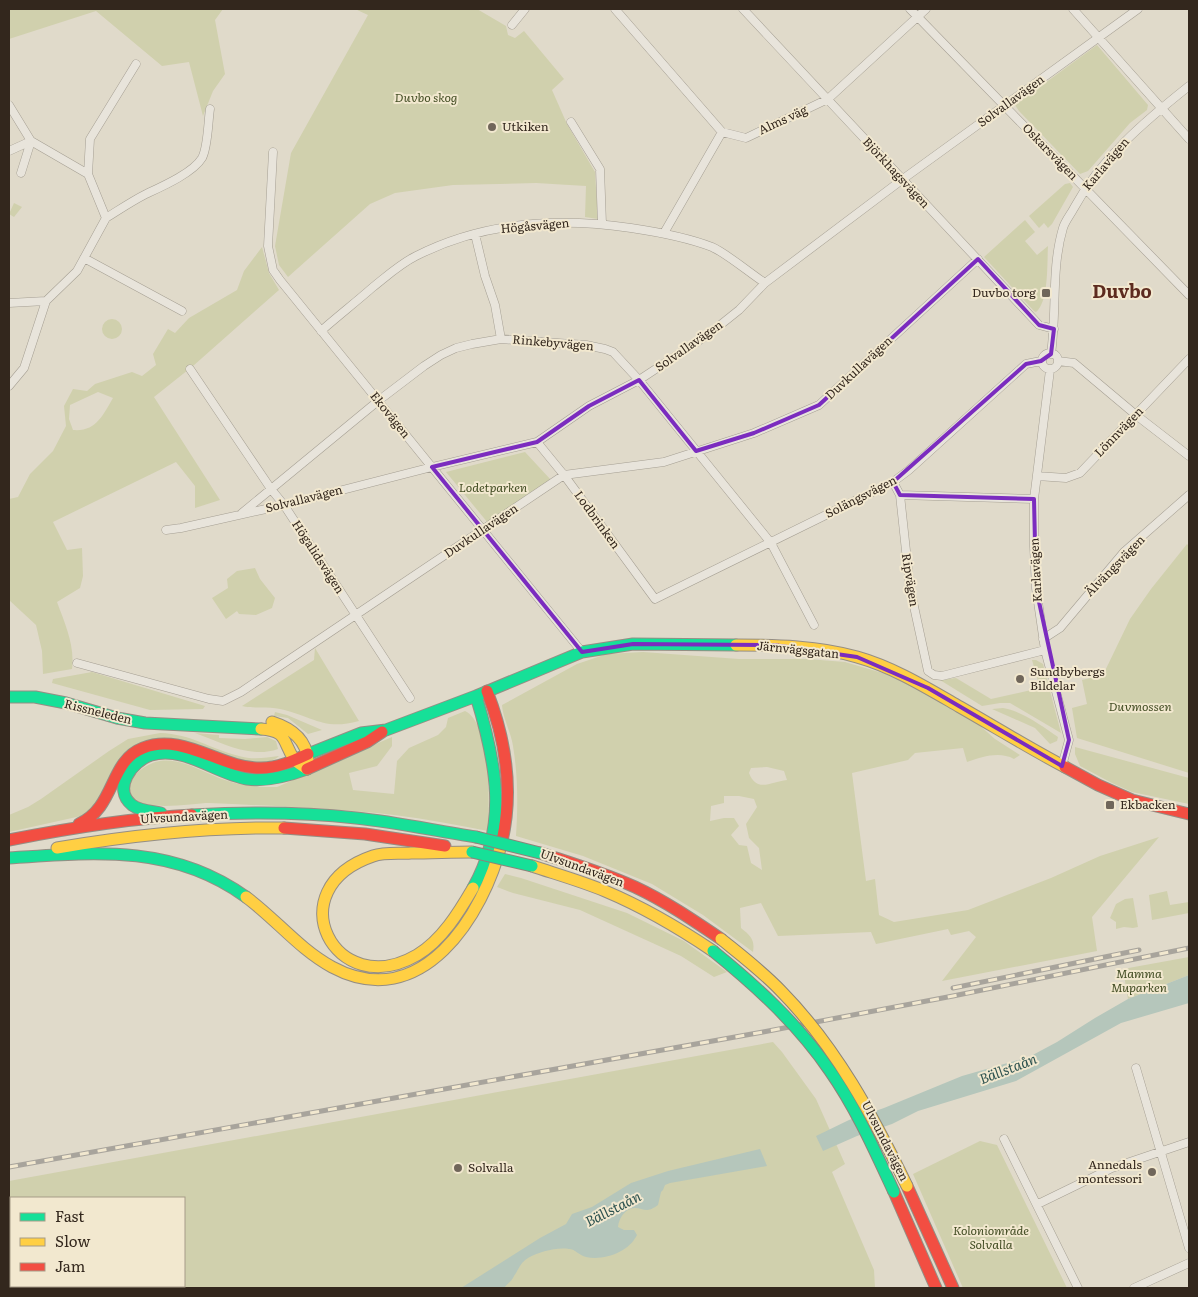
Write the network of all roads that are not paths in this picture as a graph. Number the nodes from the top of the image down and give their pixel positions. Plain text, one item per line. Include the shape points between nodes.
1 (524, 9) edge
2 (615, 9) edge
3 (743, 9) edge
4 (910, 9) edge
5 (926, 9) edge
6 (1073, 9) edge
7 (1138, 9) edge
8 (918, 16) junction
9 (512, 25) dead end
10 (1099, 37) junction
11 (136, 64) dead end
12 (1189, 86) edge
13 (828, 99) junction
14 (9, 105) edge
15 (1005, 105) junction
16 (210, 108) dead end
17 (1161, 108) junction
18 (571, 122) dead end
19 (722, 132) junction
20 (1189, 139) edge
21 (31, 141) junction
22 (9, 150) edge
23 (273, 152) dead end
24 (21, 173) dead end
25 (88, 174) junction
26 (902, 179) junction
27 (1085, 188) junction
28 (106, 218) junction
29 (602, 224) junction
30 (664, 232) junction
31 (475, 234) junction
32 (84, 258) junction
33 (978, 259) junction
34 (765, 283) junction
35 (1189, 294) edge
36 (46, 301) junction
37 (9, 303) edge
38 (182, 311) dead end
39 (1054, 329) junction
40 (321, 331) junction
41 (501, 339) junction
42 (1051, 354) junction
43 (1189, 359) edge
44 (1041, 361) junction
45 (1058, 361) junction
46 (190, 369) dead end
47 (1050, 370) junction
48 (639, 380) junction
49 (9, 386) edge
50 (378, 400) junction
51 (1136, 414) junction
52 (537, 442) junction
53 (696, 451) junction
54 (1189, 456) edge
55 (432, 467) junction
56 (564, 475) junction
57 (1037, 476) junction
58 (893, 482) junction
59 (271, 489) junction
60 (900, 495) junction
61 (1189, 495) edge
62 (1034, 499) junction
63 (284, 505) junction
64 (240, 514) junction
65 (166, 530) dead end
66 (484, 530) junction
67 (771, 543) junction
68 (655, 599) joint
69 (356, 615) junction
70 (814, 624) dead end
71 (1043, 639) junction
72 (1045, 650) junction
73 (582, 652) junction
74 (76, 663) dead end
75 (487, 691) junction
76 (476, 696) junction
77 (9, 697) edge
78 (410, 698) dead end
79 (188, 725) junction
80 (386, 730) junction
81 (308, 754) junction
82 (295, 760) junction
83 (1062, 766) junction
84 (307, 769) junction
85 (1189, 814) edge
86 (176, 816) junction
87 (74, 827) junction
88 (9, 840) edge
89 (472, 852) junction
90 (9, 858) edge
91 (1136, 1068) dead end
92 (1004, 1139) dead end
93 (1189, 1142) edge
94 (1162, 1152) junction
95 (1038, 1204) junction
96 (1189, 1248) edge
97 (1189, 1263) edge
98 (936, 1288) edge
99 (953, 1288) edge
100 (1078, 1288) edge
101 (1134, 1288) edge

1 - 9 street
2 - 19 street
3 - 13 street, Björkhagsvägen
4 - 8 street, Oskarsvägen
5 - 8 street, Alms väg
6 - 10 street
7 - 10 street, Solvallavägen
8 - 13 street, Alms väg
8 - 15 street, Oskarsvägen
10 - 15 street, Solvallavägen
10 - 17 street
11 - 25 street via 90,138
12 - 17 street, Karlavägen
13 - 19 street, Alms väg via 746,138
13 - 26 street, Björkhagsvägen
14 - 21 street
15 - 26 street, Solvallavägen
15 - 27 street, Oskarsvägen
16 - 28 street via 201,160 169,184
17 - 20 street
17 - 27 street, Karlavägen via 1120,145
18 - 29 street via 600,170
19 - 30 street
21 - 22 street
21 - 24 street
21 - 25 street
23 - 40 street, Ekovägen via 270,261 280,280
25 - 28 street
26 - 33 street, Björkhagsvägen
26 - 34 street, Solvallavägen
27 - 35 street, Oskarsvägen
27 - 39 street, Karlavägen via 1064,227 1056,266
28 - 32 street
29 - 30 street, Högåsvägen
29 - 31 street, Högåsvägen via 553,222 508,226
30 - 34 street, Högåsvägen via 714,248
31 - 40 street, Högåsvägen via 410,259
31 - 41 street
32 - 36 street via 77,271
32 - 38 street
33 - 39 street, Björkhagsvägen via 1039,325
33 - 53 street, Duvkullavägen via 819,405 754,433
34 - 48 street, Solvallavägen via 709,334
36 - 37 street
36 - 49 street via 24,368
39 - 42 street, Karlavägen
40 - 50 street, Ekovägen
41 - 48 street, Rinkebyvägen via 605,349 621,359
41 - 50 street, Rinkebyvägen via 456,348 441,355
42 - 44 street via 1045,355
42 - 45 street
43 - 51 street, Lönnvägen
44 - 47 street
44 - 58 street, Solängsvägen via 1026,364
45 - 47 street
45 - 51 street via 1074,363
46 - 59 street, Högalidsvägen
47 - 57 street, Karlavägen
48 - 52 street, Solvallavägen via 589,406
48 - 53 street, Rinkebyvägen
50 - 55 street, Ekovägen
50 - 59 street, Rinkebyvägen
51 - 54 street
51 - 57 street, Lönnvägen via 1080,473 1066,478
52 - 55 street, Solvallavägen
52 - 56 street, Lodbrinken
53 - 56 street, Duvkullavägen via 664,462
53 - 67 street, Rinkebyvägen
55 - 63 street, Solvallavägen
55 - 66 street, Ekovägen
56 - 66 street, Duvkullavägen
56 - 68 street, Lodbrinken
57 - 62 street, Karlavägen
58 - 60 street, Ripvägen
58 - 67 street, Solängsvägen
59 - 63 street, Högalidsvägen
59 - 64 street, Rinkebyvägen
60 - 62 street
60 - 72 street, Ripvägen via 910,588 928,671 942,676
61 - 71 street, Älvängsvägen via 1124,552 1060,628
62 - 71 street, Karlavägen via 1036,588
63 - 64 street, Solvallavägen
63 - 69 street, Högalidsvägen
64 - 65 street, Solvallavägen
66 - 69 street, Duvkullavägen
66 - 73 street, Ekovägen
67 - 68 street, Solängsvägen
67 - 70 street, Rinkebyvägen
69 - 74 street, Duvkullavägen via 223,701
69 - 78 street, Högalidsvägen
71 - 72 street, Karlavägen
72 - 83 street, Karlavägen via 1070,740
73 - 75 main road, Järnvägsgatan
73 - 83 main road, Järnvägsgatan via 633,644 774,645 857,657 928,688
75 - 76 main road, Järnvägsgatan
75 - 90 main road via 507,763 508,809 501,847 488,886 464,926 433,960 405,976 374,981 333,969 244,895 214,876 179,863 109,854
76 - 80 main road, Järnvägsgatan
76 - 89 main road via 492,752 497,806 488,851 468,899 434,941 402,964 379,968 357,965 334,946 324,922 324,898 343,871 380,854
77 - 79 main road, Rissneleden via 35,697 145,723
79 - 81 main road, Rissneleden via 272,722 300,738
79 - 82 main road, Rissneleden via 273,730 283,735
80 - 81 main road, Järnvägsgatan via 361,733
80 - 84 main road, Järnvägsgatan
81 - 82 main road, Järnvägsgatan
81 - 84 main road
82 - 84 main road, Rissneleden
82 - 87 main road, Järnvägsgatan via 285,765 254,768 218,760 178,745 145,747 128,757 121,766 97,812
83 - 85 main road, Järnvägsgatan via 1132,800
84 - 86 main road, Järnvägsgatan via 274,778 247,779 183,756 167,754 141,761 127,775 122,790 125,798 137,808
86 - 87 main road, Ulvsundavägen
86 - 99 main road, Ulvsundavägen, bridge via 339,816 476,837 580,866 635,887 666,904 721,939 757,967 804,1015 830,1048 866,1103 908,1186
87 - 88 main road, Ulvsundavägen
89 - 90 main road, Ulvsundavägen via 367,834 229,828 86,843
89 - 98 main road, Ulvsundavägen, bridge via 532,866 604,890 637,905 692,936 770,999 810,1044 851,1105
91 - 94 street
92 - 95 street
93 - 94 street
94 - 95 street via 1112,1168
94 - 96 street
95 - 100 street
97 - 101 street

